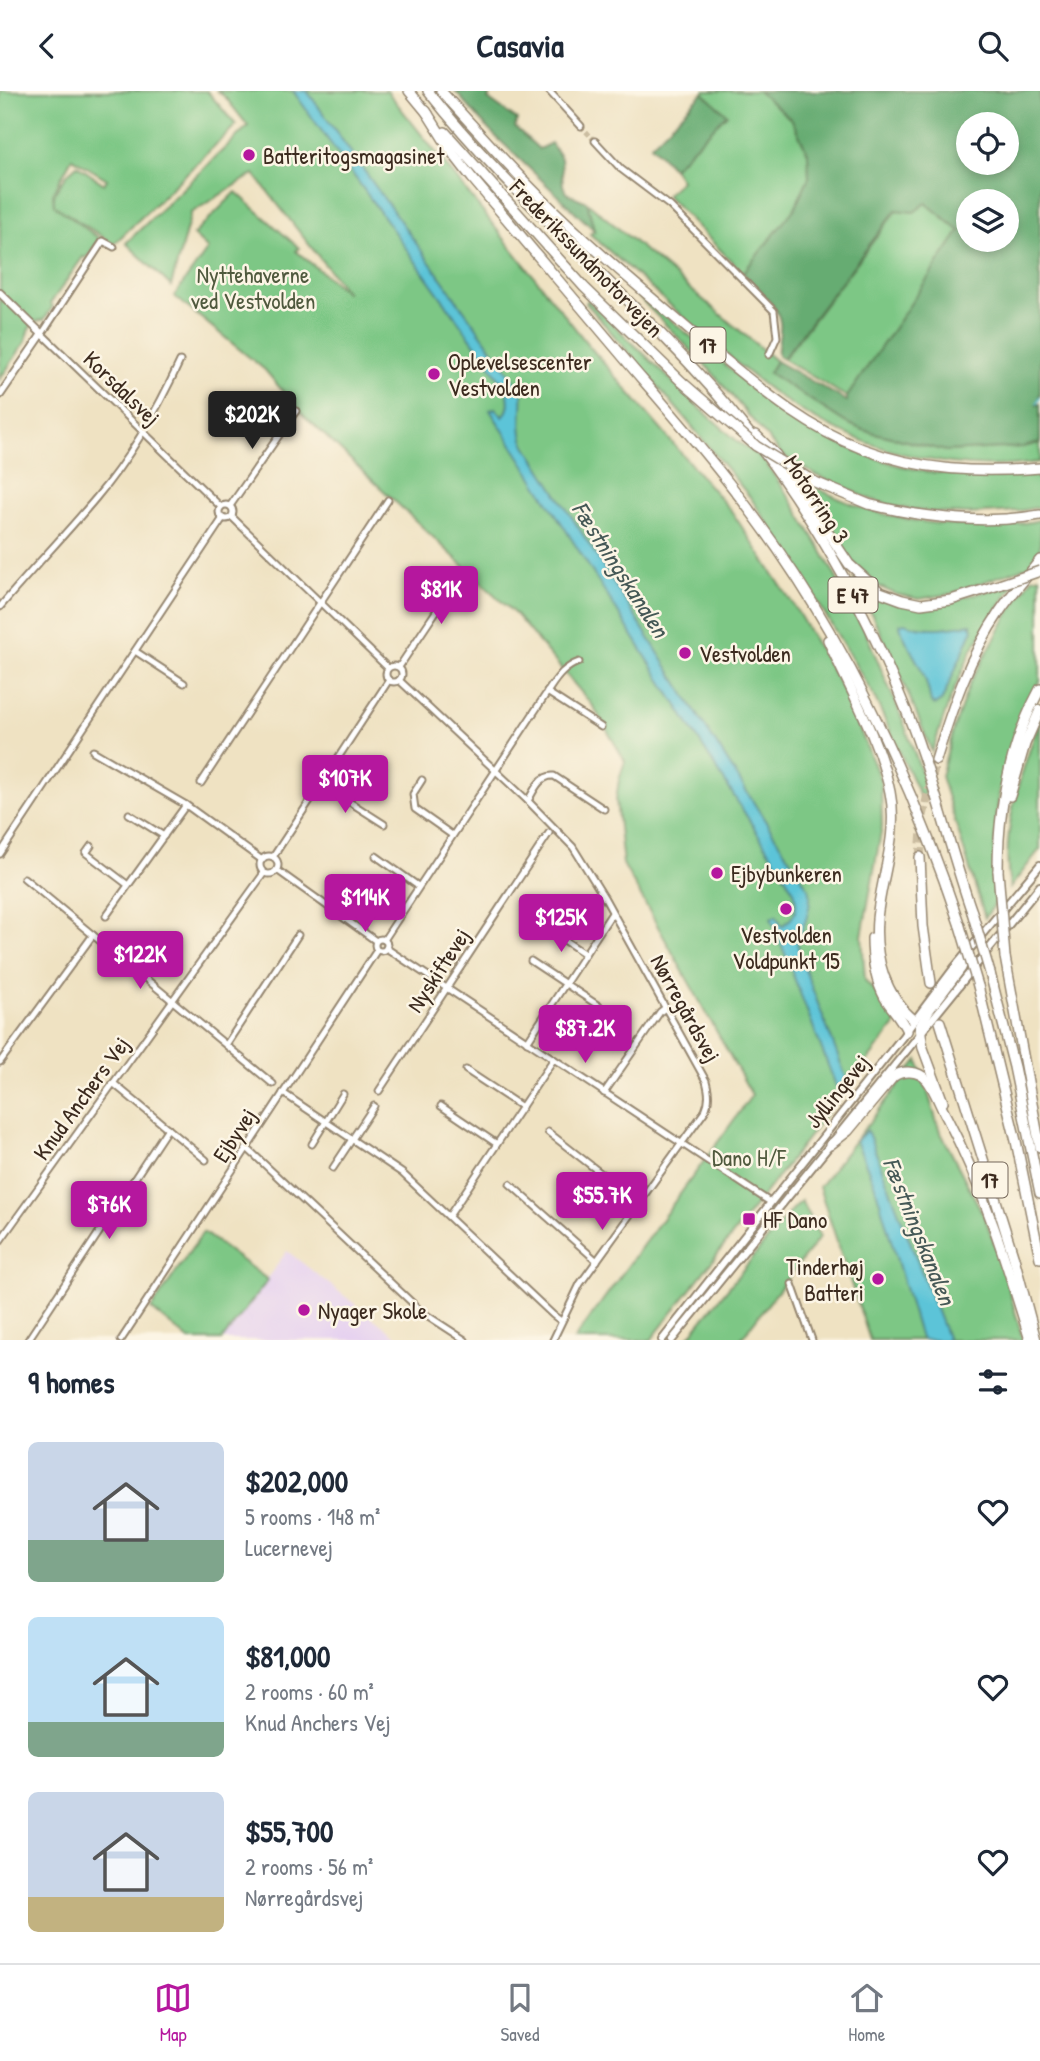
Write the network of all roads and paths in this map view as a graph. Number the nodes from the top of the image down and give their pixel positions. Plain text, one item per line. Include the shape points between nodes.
1 (409, 91) edge
2 (428, 91) edge
3 (441, 91) edge
4 (549, 91) edge
5 (426, 111) junction
6 (581, 126) tunnel mouth
7 (595, 141) tunnel mouth
8 (114, 247) dead end
9 (0, 293) edge
10 (42, 334) junction
11 (769, 355) dead end
12 (180, 361) dead end
13 (0, 395) edge
14 (727, 406) junction
15 (296, 411) dead end
16 (143, 431) junction
17 (1040, 468) edge
18 (388, 500) dead end
19 (230, 506) junction
20 (221, 507) junction
21 (1040, 515) edge
22 (232, 517) junction
23 (223, 518) junction
24 (1040, 560) edge
25 (463, 571) dead end
26 (1040, 571) edge
27 (321, 602) junction
28 (814, 606) junction
29 (0, 607) edge
30 (135, 651) junction
31 (579, 662) dead end
32 (398, 667) junction
33 (388, 668) junction
34 (388, 680) junction
35 (399, 680) junction
36 (184, 683) dead end
37 (1040, 689) edge
38 (547, 692) junction
39 (1040, 710) edge
40 (601, 727) dead end
41 (93, 751) dead end
42 (936, 759) tunnel mouth
43 (495, 771) junction
44 (422, 780) dead end
45 (201, 783) dead end
46 (320, 783) junction
47 (528, 801) junction
48 (187, 805) junction
49 (604, 809) dead end
50 (129, 814) dead end
51 (384, 824) dead end
52 (549, 834) dead end
53 (452, 835) junction
54 (164, 836) junction
55 (999, 842) junction
56 (91, 846) dead end
57 (0, 854) edge
58 (376, 856) dead end
59 (273, 857) junction
60 (920, 857) tunnel mouth
61 (262, 860) junction
62 (1040, 865) edge
63 (277, 870) junction
64 (264, 873) junction
65 (24, 878) dead end
66 (128, 885) junction
67 (418, 886) junction
68 (1040, 886) edge
69 (612, 913) junction
70 (106, 916) dead end
71 (877, 920) junction
72 (552, 932) dead end
73 (93, 935) junction
74 (298, 935) dead end
75 (384, 940) junction
76 (376, 941) junction
77 (386, 948) junction
78 (377, 950) junction
79 (585, 954) junction
80 (967, 954) joint
81 (531, 961) dead end
82 (931, 983) dead end
83 (566, 984) junction
84 (446, 989) junction
85 (172, 1001) junction
86 (599, 1006) dead end
87 (665, 1009) junction
88 (927, 1020) junction
89 (907, 1031) junction
90 (919, 1035) junction
91 (527, 1042) junction
92 (226, 1045) junction
93 (554, 1060) junction
94 (0, 1062) edge
95 (466, 1070) dead end
96 (113, 1083) junction
97 (273, 1084) dead end
98 (379, 1091) dead end
99 (283, 1093) junction
100 (604, 1093) junction
101 (343, 1094) dead end
102 (374, 1106) dead end
103 (441, 1106) dead end
104 (522, 1107) junction
105 (326, 1121) junction
106 (168, 1128) junction
107 (548, 1132) dead end
108 (353, 1139) junction
109 (958, 1139) junction
110 (682, 1143) junction
111 (312, 1144) dead end
112 (497, 1144) junction
113 (830, 1145) junction
114 (1040, 1147) edge
115 (247, 1148) junction
116 (206, 1160) dead end
117 (333, 1168) dead end
118 (510, 1184) dead end
119 (1040, 1193) edge
120 (770, 1202) junction
121 (639, 1203) junction
122 (449, 1216) junction
123 (0, 1241) edge
124 (1040, 1258) edge
125 (597, 1261) junction
126 (792, 1284) dead end
127 (561, 1321) junction
128 (27, 1340) edge
129 (121, 1340) edge
130 (465, 1340) edge
131 (552, 1340) edge
132 (662, 1340) edge
133 (673, 1340) edge
134 (812, 1340) edge
135 (1030, 1340) edge
136 (1037, 1340) edge

1 - 5 highway, E 47
2 - 14 highway, Motorring 3 / E 47 via 490,164 652,323
3 - 17 highway, Frederikssundmotorvejen / 17 via 539,197 612,265 786,409 861,449 895,460 995,472
4 - 6 street
5 - 21 highway, Frederikssundmotorvejen / 17, bridge via 584,287 756,446 815,482 868,504 925,516 981,520
5 - 28 highway, E 47 via 472,178 711,460
7 - 11 street via 621,169 670,206 774,311 777,337
8 - 10 street via 103,241
9 - 10 street, Korsdalsvej
10 - 13 street
10 - 16 street, Korsdalsvej
12 - 16 street
14 - 26 highway, bridge via 776,455 849,564 880,592 921,604 951,600
14 - 119 highway, Motorring 3 / E 47, bridge via 760,448 842,574 909,716 990,973
15 - 19 street
16 - 20 street, Korsdalsvej
16 - 29 street via 97,498
18 - 27 street
19 - 20 street
19 - 22 street
20 - 23 street
22 - 23 street
22 - 27 street
23 - 30 street
24 - 42 highway via 999,611 979,647
25 - 32 street
27 - 33 street
27 - 45 street
28 - 71 highway via 864,716 891,796 892,828
28 - 124 highway, E 47, bridge via 882,729 919,811 960,926 1016,1141
30 - 36 street
30 - 57 street
31 - 38 street via 561,673
32 - 33 street
32 - 35 street
33 - 34 street
34 - 35 street
34 - 46 street
35 - 43 street
37 - 55 highway via 1011,762
38 - 40 street
38 - 43 street
39 - 55 highway via 1014,776
41 - 48 street
43 - 47 street, Nørregårdsvej
43 - 53 street
44 - 53 street via 413,794 415,809
46 - 51 street
46 - 59 street
47 - 49 street via 541,780 554,776
47 - 69 street, Nørregårdsvej via 573,847
48 - 54 street
48 - 61 street
50 - 54 street
52 - 84 street, Nyskiftevej
53 - 67 street
54 - 66 street
55 - 114 highway, bridge via 1005,957
56 - 66 street via 86,853
58 - 67 street
59 - 61 street
59 - 63 street via 278,861
60 - 82 highway
61 - 64 street
62 - 80 street
63 - 64 street
63 - 76 street
64 - 85 street, Knud Anchers Vej
65 - 73 street
66 - 70 street
67 - 75 street
68 - 88 street, Jyllingevej
69 - 79 street
69 - 87 street, Nørregårdsvej
71 - 88 highway via 887,984 898,1004
71 - 89 highway via 872,948 876,975
72 - 79 street
73 - 85 street
73 - 94 street
74 - 92 street
75 - 76 street
75 - 77 street
76 - 78 street
77 - 78 street
77 - 84 street
78 - 99 street, Ejbyvej
79 - 83 street
80 - 88 highway
81 - 83 street
83 - 86 street
83 - 91 street
84 - 91 street
84 - 98 street, Nyskiftevej
85 - 92 street
85 - 96 street, Knud Anchers Vej
87 - 100 street
87 - 110 street, Nørregårdsvej via 709,1092 705,1111
88 - 89 street, Jyllingevej
88 - 90 highway
88 - 136 highway, 17 via 1003,1221
89 - 120 street, Jyllingevej
90 - 109 highway
90 - 113 street, Jyllingevej
91 - 93 street
92 - 97 street
93 - 100 street
93 - 104 street
95 - 104 street
96 - 106 street
96 - 123 street, Knud Anchers Vej
99 - 105 street
99 - 115 street, Ejbyvej
100 - 110 street
101 - 105 street
102 - 108 street
103 - 112 street
104 - 112 street
105 - 108 street
105 - 111 street
106 - 116 street
106 - 128 street
107 - 121 street
108 - 117 street
108 - 122 street via 402,1173
109 - 113 highway via 926,1080 903,1071
109 - 135 highway via 988,1209
110 - 120 street
110 - 121 street, Nørregårdsvej
112 - 122 street
113 - 133 street, Jyllingevej
115 - 129 street, Ejbyvej
115 - 130 street via 422,1312
118 - 125 street
120 - 132 street, Jyllingevej
121 - 125 street, Nørregårdsvej
122 - 127 street
125 - 127 street, Nørregårdsvej
126 - 134 street
127 - 131 street, Nørregårdsvej

